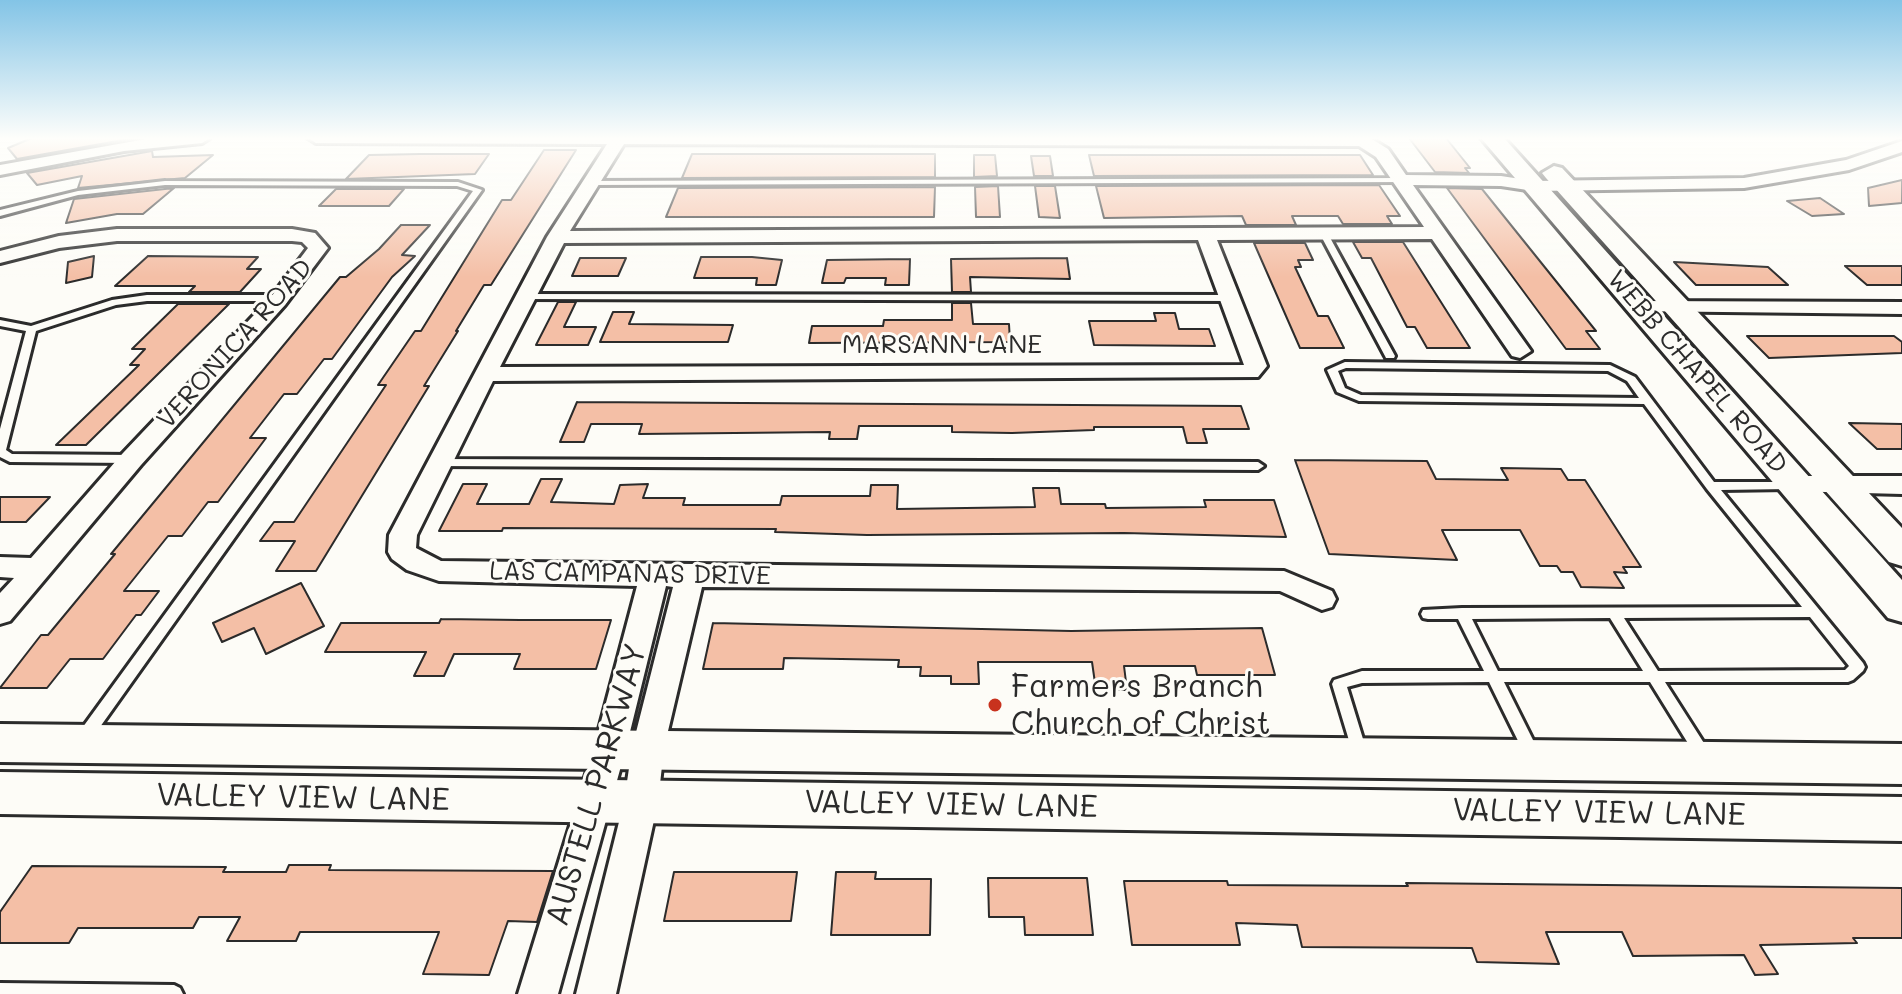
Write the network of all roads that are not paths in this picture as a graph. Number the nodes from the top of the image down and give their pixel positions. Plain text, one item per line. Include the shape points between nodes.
1 (153, 184) edge
2 (459, 184) edge
3 (589, 184) edge
4 (1403, 184) edge
5 (1523, 184) edge
6 (1712, 184) edge
7 (1566, 185) junction
8 (1534, 186) junction
9 (0, 213) edge
10 (1435, 233) junction
11 (1324, 234) junction
12 (1206, 236) junction
13 (557, 237) junction
14 (0, 257) edge
15 (525, 297) junction
16 (281, 298) junction
17 (1230, 298) junction
18 (1640, 307) junction
19 (1676, 307) junction
20 (1902, 308) edge
21 (0, 323) edge
22 (31, 329) junction
23 (1520, 351) dead end
24 (1390, 356) dead end
25 (485, 374) junction
26 (1647, 401) junction
27 (0, 451) edge
28 (132, 459) junction
29 (438, 463) junction
30 (1258, 466) dead end
31 (1796, 485) junction
32 (1839, 485) junction
33 (1902, 485) edge
34 (1711, 486) junction
35 (1902, 552) edge
36 (0, 567) edge
37 (39, 568) junction
38 (654, 576) junction
39 (690, 576) junction
40 (1322, 599) dead end
41 (1902, 607) edge
42 (1813, 612) junction
43 (0, 613) edge
44 (1462, 613) junction
45 (1614, 613) junction
46 (1428, 614) dead end
47 (1493, 677) junction
48 (1654, 677) junction
49 (0, 743) edge
50 (79, 745) junction
51 (629, 748) junction
52 (1361, 758) junction
53 (1539, 761) junction
54 (1709, 763) junction
55 (1902, 764) edge
56 (0, 793) edge
57 (593, 802) junction
58 (641, 802) junction
59 (1568, 812) junction
60 (1902, 819) edge
61 (0, 992) edge
62 (174, 994) edge
63 (538, 994) edge
64 (596, 994) edge

1 - 9 lane via 62,195
2 - 50 lane via 478,190
3 - 13 street, LAS CAMPANAS DRIVE
4 - 10 street
5 - 8 street
6 - 7 street
7 - 8 street
7 - 19 main road, WEBB CHAPEL ROAD
8 - 18 main road, WEBB CHAPEL ROAD
10 - 11 street
10 - 23 street
11 - 12 street
11 - 24 lane
12 - 13 street
12 - 17 street, MARSANN LANE
13 - 15 street, LAS CAMPANAS DRIVE
14 - 16 street, VERONICA ROAD via 117,235 308,237 318,248 315,256
15 - 17 lane
15 - 25 street, LAS CAMPANAS DRIVE
16 - 22 lane via 147,298 115,302
16 - 28 street, VERONICA ROAD
17 - 25 street, MARSANN LANE via 1256,366 1250,372
18 - 19 street
18 - 31 main road, WEBB CHAPEL ROAD
19 - 20 street
19 - 32 main road, WEBB CHAPEL ROAD
21 - 22 lane
22 - 27 lane
25 - 29 street, LAS CAMPANAS DRIVE
26 - 26 lane via 1631,379 1610,368 1345,365 1332,370 1341,390 1359,398
26 - 34 lane
27 - 28 lane via 10,458
28 - 37 street, VERONICA ROAD
29 - 30 lane
29 - 38 street, LAS CAMPANAS DRIVE via 403,535 402,552 417,563 439,571
31 - 32 street
31 - 34 lane
31 - 41 main road, WEBB CHAPEL ROAD
32 - 33 street
32 - 35 main road, WEBB CHAPEL ROAD
34 - 42 lane
36 - 37 street
37 - 43 street, VERONICA ROAD
38 - 39 street, LAS CAMPANAS DRIVE
38 - 51 street, AUSTELL PARKWAY
39 - 40 street, LAS CAMPANAS DRIVE via 1284,581
39 - 51 street, AUSTELL PARKWAY
42 - 45 lane
42 - 48 lane via 1858,667 1848,676
44 - 45 lane
44 - 46 lane
44 - 47 lane
45 - 48 lane
47 - 48 lane
47 - 52 lane via 1362,677 1339,684
47 - 53 lane
48 - 54 lane
49 - 50 main road, VALLEY VIEW LANE
50 - 51 main road, VALLEY VIEW LANE
51 - 52 main road, VALLEY VIEW LANE
51 - 57 street, AUSTELL PARKWAY
51 - 58 street, AUSTELL PARKWAY
52 - 53 main road, VALLEY VIEW LANE
53 - 54 main road, VALLEY VIEW LANE
53 - 59 main road
54 - 55 main road, VALLEY VIEW LANE
56 - 57 main road, VALLEY VIEW LANE
57 - 58 main road, VALLEY VIEW LANE
57 - 63 street, AUSTELL PARKWAY
58 - 59 main road, VALLEY VIEW LANE
58 - 64 street, AUSTELL PARKWAY
59 - 60 main road, VALLEY VIEW LANE
61 - 62 lane

